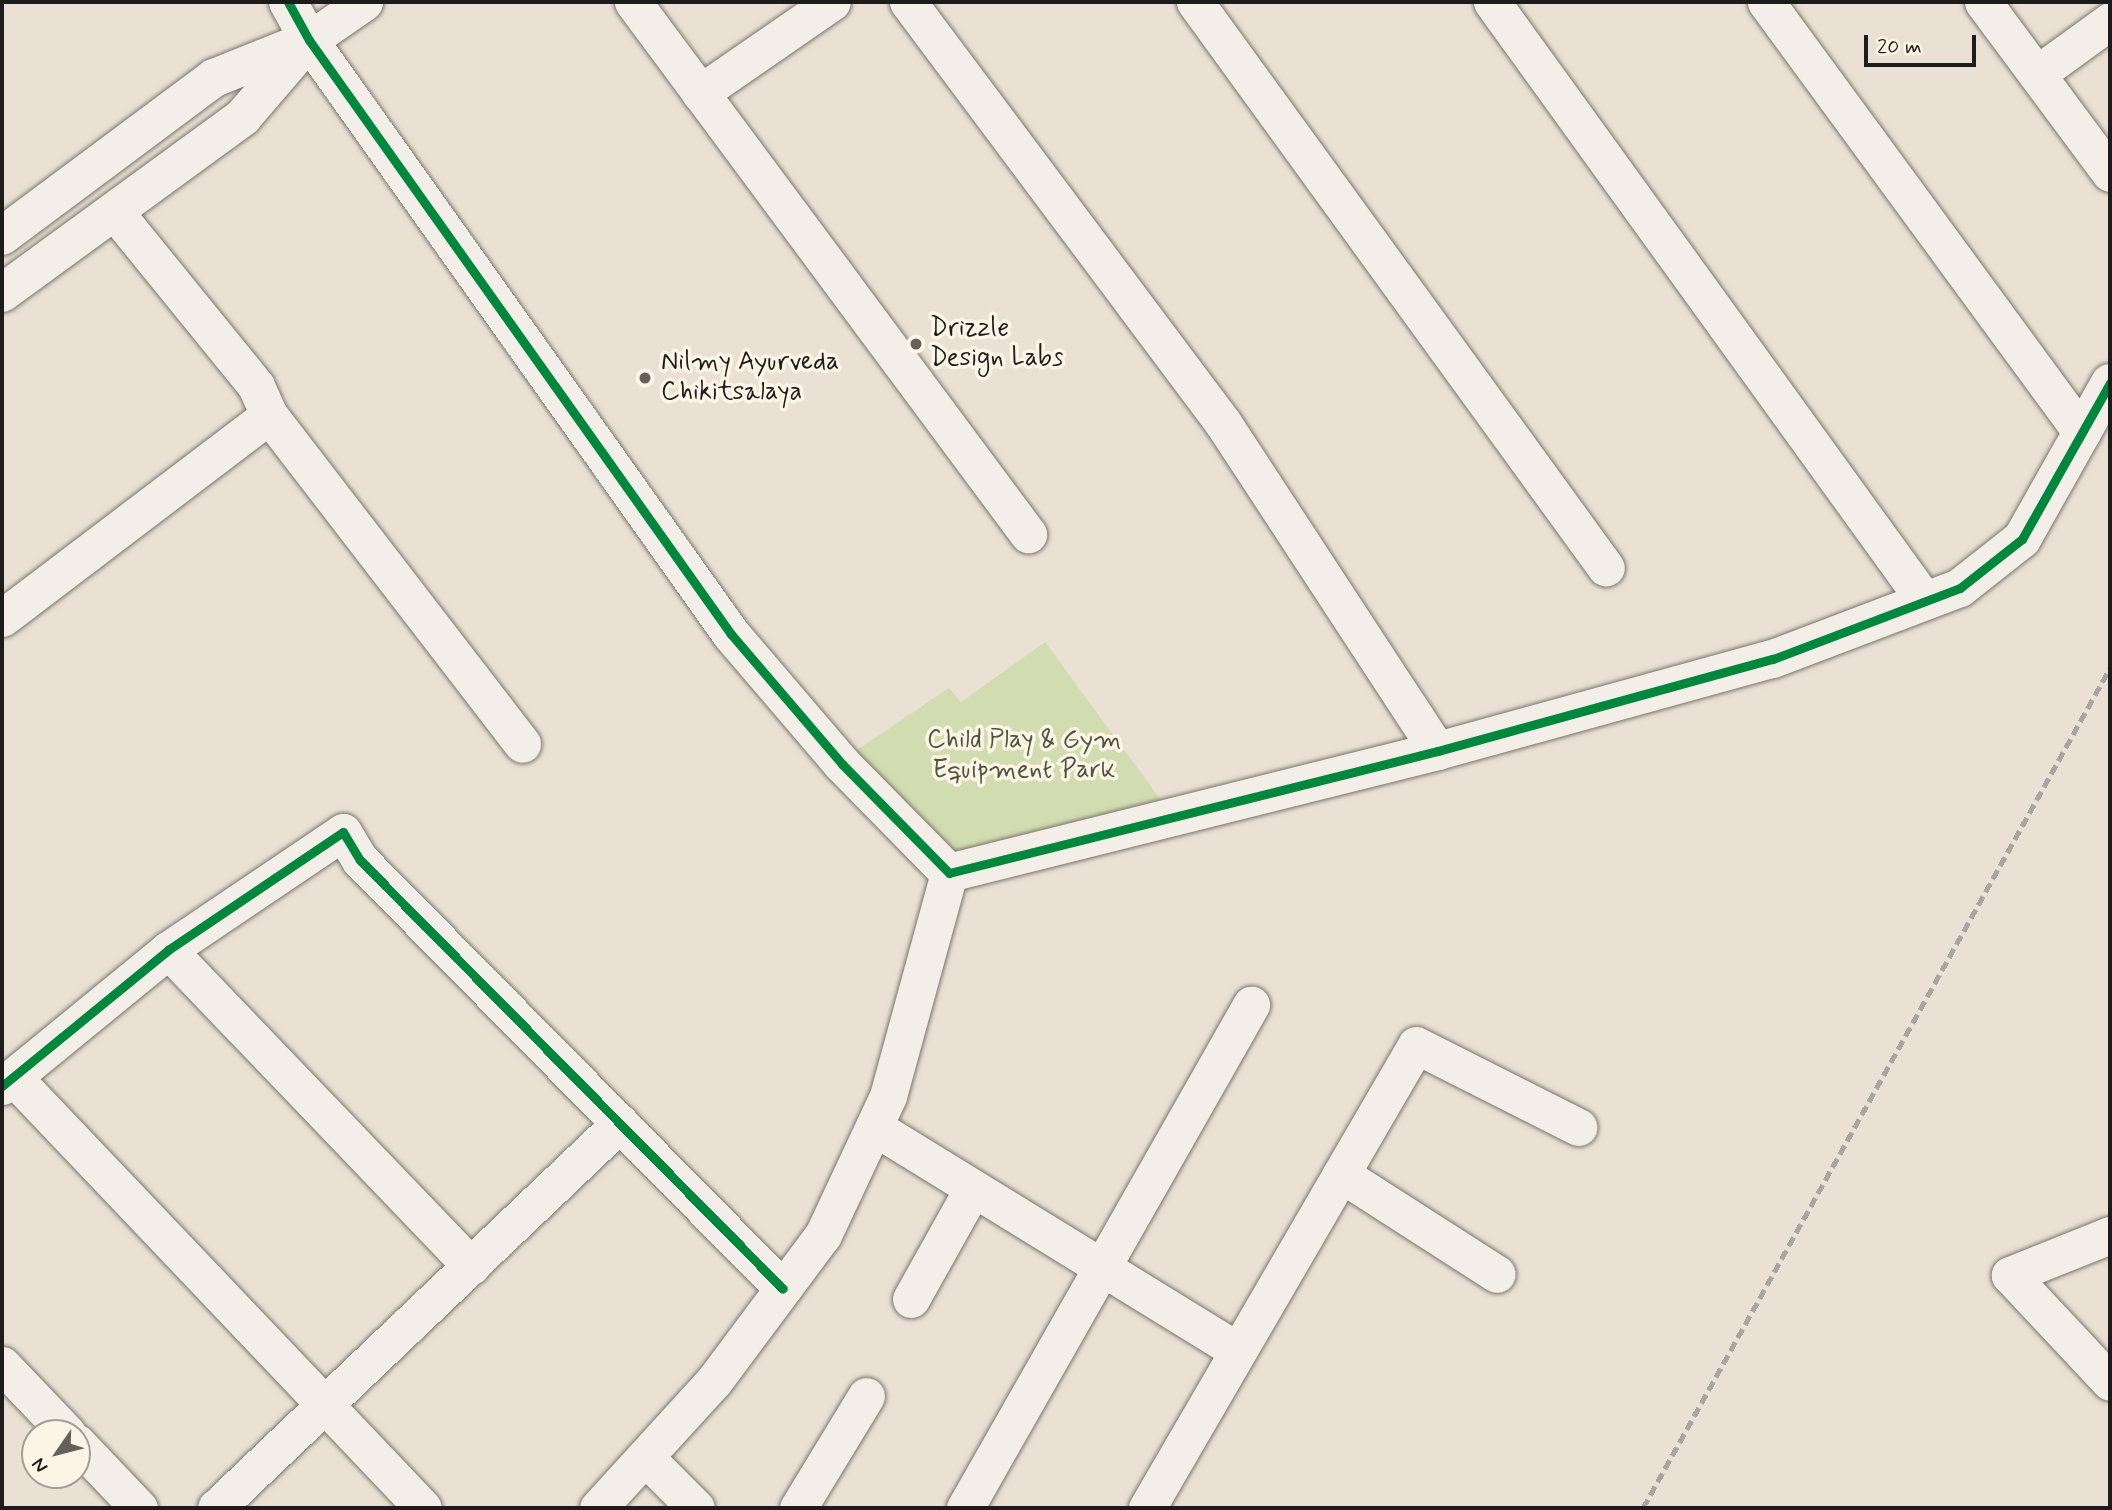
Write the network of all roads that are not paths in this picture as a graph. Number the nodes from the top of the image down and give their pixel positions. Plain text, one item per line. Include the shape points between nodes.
1 (261, 2) edge
2 (288, 2) edge
3 (364, 2) edge
4 (633, 2) edge
5 (832, 2) edge
6 (908, 2) edge
7 (1195, 2) edge
8 (1492, 2) edge
9 (1766, 2) edge
10 (1983, 2) edge
11 (2110, 21) edge
12 (309, 40) junction
13 (2037, 74) junction
14 (700, 93) junction
15 (2110, 173) edge
16 (114, 211) junction
17 (2, 236) edge
18 (2, 293) edge
19 (2110, 383) edge
20 (269, 415) junction
21 (2082, 433) junction
22 (1028, 534) dead end
23 (1606, 568) dead end
24 (1925, 601) junction
25 (2, 618) edge
26 (522, 744) dead end
27 (1438, 751) junction
28 (949, 873) junction
29 (168, 950) junction
30 (1251, 1005) dead end
31 (8, 1082) edge
32 (620, 1124) junction
33 (874, 1127) junction
34 (1578, 1127) dead end
35 (1341, 1174) junction
36 (973, 1188) junction
37 (2110, 1235) edge
38 (471, 1266) junction
39 (1102, 1268) junction
40 (1497, 1274) dead end
41 (783, 1289) junction
42 (911, 1299) dead end
43 (1238, 1351) junction
44 (2, 1365) edge
45 (2110, 1382) edge
46 (866, 1396) dead end
47 (323, 1407) junction
48 (54, 1419) edge
49 (645, 1457) junction
50 (91, 1458) edge
51 (139, 1508) edge
52 (216, 1508) edge
53 (423, 1508) edge
54 (598, 1508) edge
55 (696, 1508) edge
56 (797, 1508) edge
57 (965, 1508) edge
58 (1147, 1508) edge

1 - 12 street
2 - 12 street
3 - 12 street
4 - 14 street
5 - 14 street
6 - 27 street via 1223,423
7 - 23 street
8 - 24 street
9 - 21 street
10 - 13 street
11 - 13 street
12 - 16 street via 243,117
12 - 17 street via 214,78
12 - 28 street via 731,634 842,764
13 - 15 street
14 - 22 street
16 - 18 street
16 - 20 street via 256,386
19 - 21 street
20 - 25 street
20 - 26 street
21 - 24 street via 2022,539 1960,588
24 - 27 street via 1773,659
27 - 28 street
28 - 33 street via 888,1096
29 - 31 street
29 - 32 street via 343,832 360,860
29 - 38 street
30 - 39 street
31 - 47 street
32 - 38 street
32 - 41 street
33 - 36 street
33 - 41 street via 823,1236
34 - 35 street via 1416,1045
35 - 40 street
35 - 43 street
36 - 39 street
36 - 42 street
37 - 45 street via 2010,1275
38 - 47 street
39 - 43 street
39 - 57 street
41 - 49 street via 714,1381
43 - 58 street
44 - 48 street
46 - 56 street
47 - 52 street
47 - 53 street
49 - 54 street
49 - 55 street
50 - 51 street

